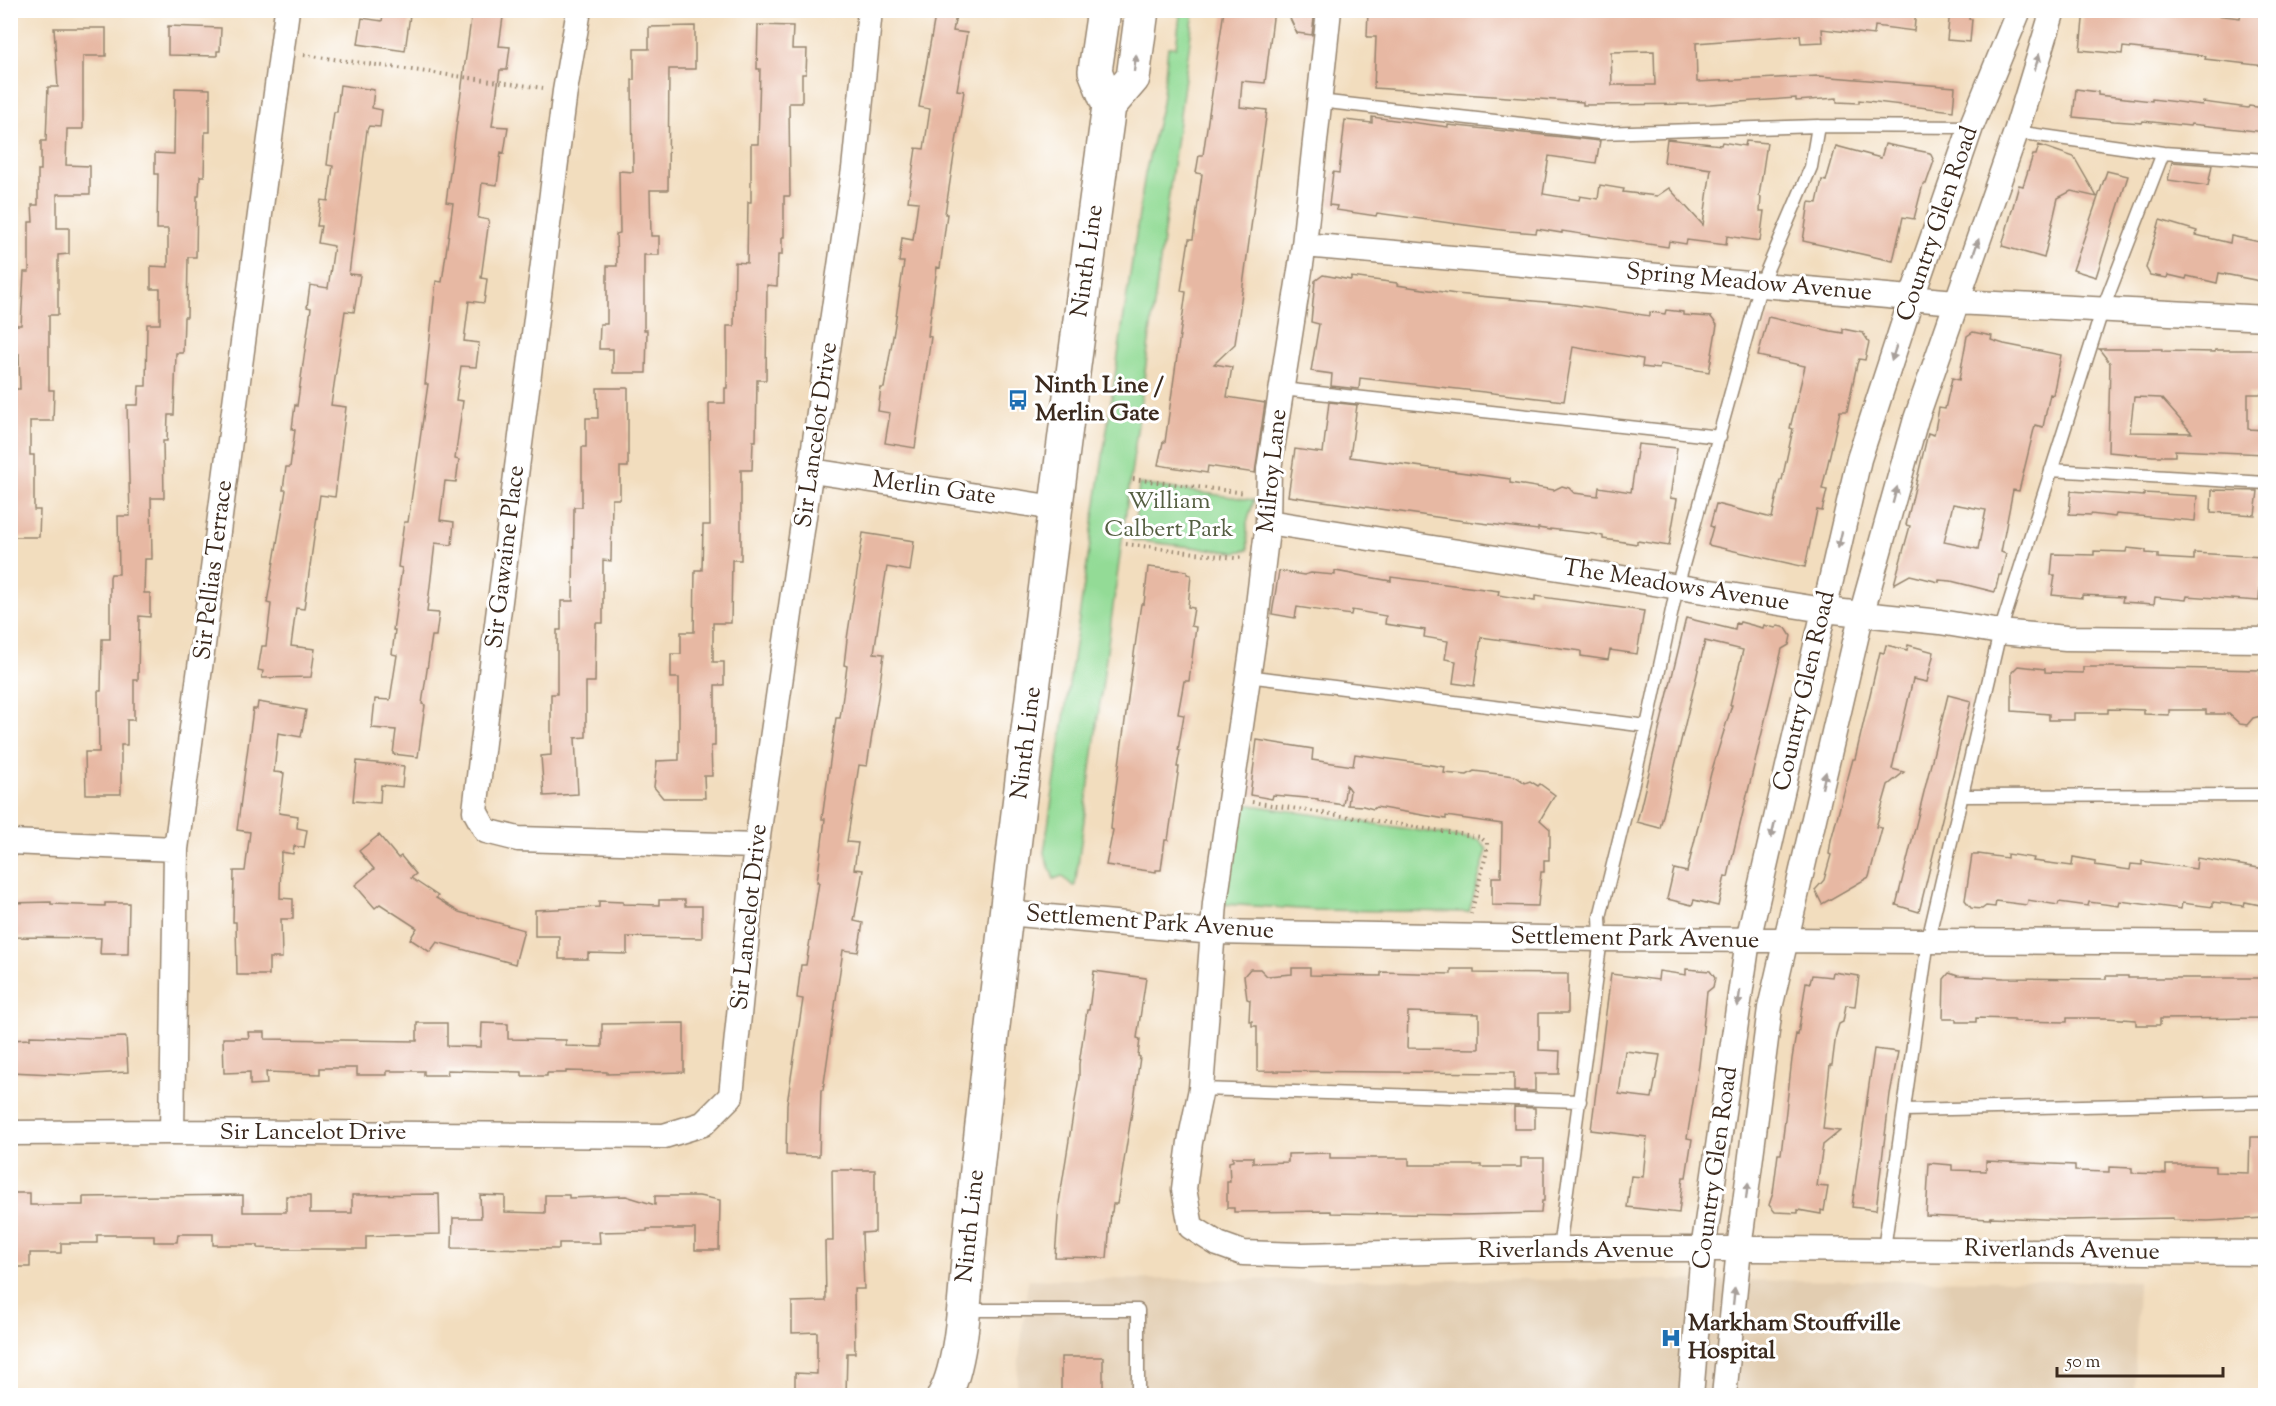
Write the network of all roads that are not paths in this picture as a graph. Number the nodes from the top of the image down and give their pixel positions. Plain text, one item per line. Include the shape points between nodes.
1 (287, 10) edge
2 (579, 10) edge
3 (870, 10) edge
4 (1104, 10) edge
5 (1142, 10) edge
6 (1329, 10) edge
7 (2019, 10) edge
8 (2053, 10) edge
9 (1319, 101) junction
10 (1109, 105) junction
11 (1818, 126) junction
12 (1971, 127) junction
13 (2016, 132) junction
14 (2163, 153) junction
15 (2265, 160) edge
16 (1304, 245) junction
17 (1761, 284) junction
18 (1912, 297) junction
19 (1956, 302) junction
20 (2102, 311) junction
21 (2265, 318) edge
22 (1282, 389) junction
23 (1720, 437) junction
24 (2051, 470) junction
25 (812, 471) junction
26 (2265, 483) edge
27 (1055, 508) junction
28 (1268, 510) junction
29 (1677, 587) junction
30 (1824, 610) junction
31 (1862, 612) junction
32 (2000, 632) junction
33 (2265, 640) edge
34 (1247, 675) junction
35 (1647, 726) junction
36 (2265, 795) edge
37 (1962, 796) junction
38 (10, 842) edge
39 (757, 846) junction
40 (176, 849) junction
41 (1006, 913) junction
42 (1213, 932) junction
43 (1601, 939) junction
44 (1748, 940) junction
45 (1787, 940) junction
46 (1928, 940) junction
47 (2265, 943) edge
48 (1201, 1089) junction
49 (1580, 1101) junction
50 (2265, 1102) edge
51 (1904, 1110) junction
52 (172, 1132) junction
53 (10, 1133) edge
54 (1559, 1249) junction
55 (1739, 1249) junction
56 (1703, 1250) junction
57 (1884, 1250) junction
58 (2265, 1253) edge
59 (963, 1310) junction
60 (952, 1391) edge
61 (1138, 1395) edge
62 (1691, 1395) edge
63 (1724, 1395) edge

1 - 40 street, Sir Pellias Terrace
2 - 39 street, Sir Gawaine Place via 475,812 486,831 518,839
3 - 25 street, Sir Lancelot Drive via 854,169
4 - 10 main road, Ninth Line via 1095,70
10 -> 5 main road via 1133,78
6 - 9 street, Milroy Lane
7 - 12 street, Country Glen Road
13 -> 8 street, Country Glen Road
9 - 11 lane via 1600,133
9 - 16 street, Milroy Lane
10 - 27 main road, Ninth Line
11 - 12 lane
11 - 17 lane via 1811,167
12 - 18 street, Country Glen Road
13 - 14 lane
19 -> 13 street, Country Glen Road
14 - 15 lane
14 - 20 lane
16 - 17 street, Spring Meadow Avenue
16 - 22 street, Milroy Lane
17 - 18 street, Spring Meadow Avenue
17 - 23 lane
18 - 19 street, Spring Meadow Avenue
18 -> 30 street, Country Glen Road via 1859,459
19 - 20 street, Spring Meadow Avenue
31 -> 19 street, Country Glen Road via 1916,419
20 - 21 street, Spring Meadow Avenue
20 - 24 lane
22 - 23 lane
22 - 28 street, Milroy Lane via 1269,469
23 - 29 lane
24 - 26 lane
24 - 32 lane
25 - 27 street, Merlin Gate
25 - 39 street, Sir Lancelot Drive
27 - 41 main road, Ninth Line
28 - 29 street, The Meadows Avenue
28 - 34 street, Milroy Lane
29 - 30 street, The Meadows Avenue
29 - 35 lane
30 - 31 street, The Meadows Avenue
30 -> 44 street, Country Glen Road
31 - 32 street, The Meadows Avenue
45 -> 31 street, Country Glen Road
32 - 33 street, The Meadows Avenue via 2066,638
32 - 37 lane
34 - 35 lane
34 - 42 street, Milroy Lane
35 - 43 lane via 1600,918
36 - 37 lane
37 - 46 lane
38 - 40 street
39 - 52 street, Sir Lancelot Drive via 731,1095 703,1124 664,1136
40 - 52 street, Sir Pellias Terrace
41 - 42 street, Settlement Park Avenue
41 - 59 main road, Ninth Line
42 - 43 street, Settlement Park Avenue
42 - 48 street, Riverlands Avenue
43 - 44 street, Settlement Park Avenue
43 - 49 lane
44 - 45 street, Settlement Park Avenue
44 -> 56 street, Country Glen Road
45 - 46 street, Settlement Park Avenue
55 -> 45 street, Country Glen Road via 1770,1008
46 - 47 street, Settlement Park Avenue
46 - 51 lane
48 - 49 lane
48 - 54 street, Riverlands Avenue via 1184,1189 1191,1227 1218,1244 1243,1252 1302,1255
49 - 54 lane
50 - 51 lane
51 - 57 lane
52 - 53 street, Sir Lancelot Drive
54 - 56 street, Riverlands Avenue
55 - 56 street, Riverlands Avenue
55 - 57 street, Riverlands Avenue
63 -> 55 street, Country Glen Road
56 - 62 street, Country Glen Road
57 - 58 street, Riverlands Avenue
59 - 60 main road, Ninth Line
59 - 61 lane via 1138,1310

